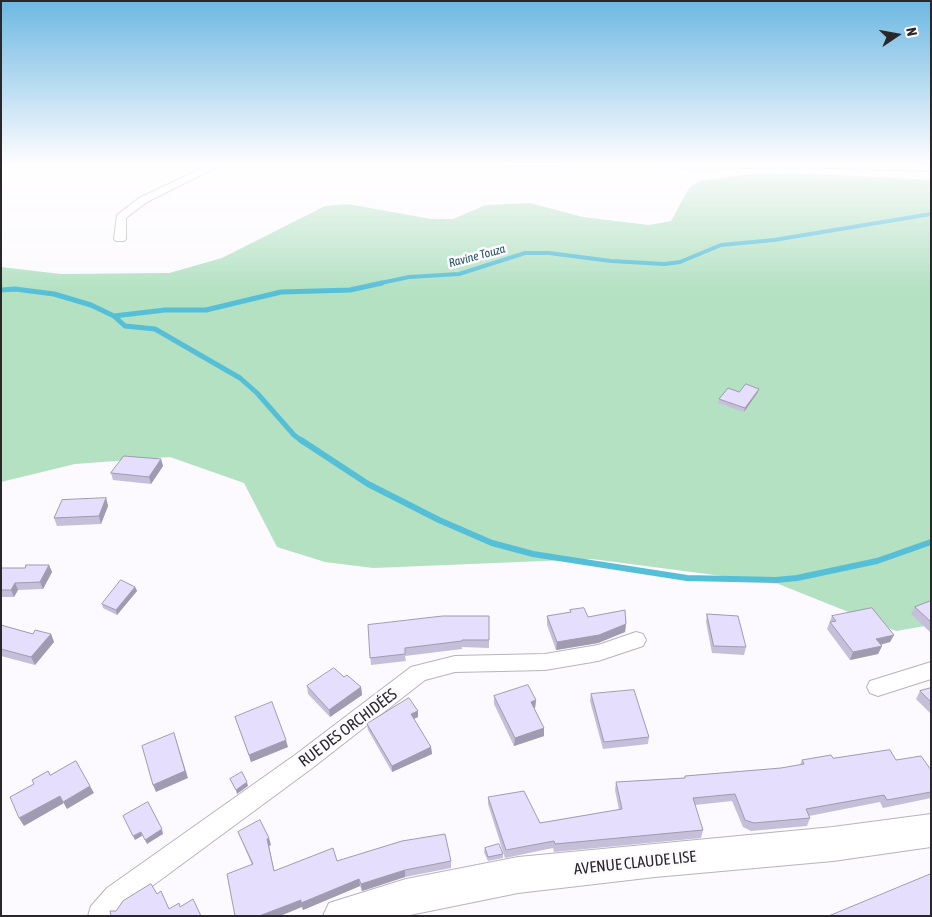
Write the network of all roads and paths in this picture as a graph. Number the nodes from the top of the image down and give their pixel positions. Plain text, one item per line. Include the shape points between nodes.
1 (136, 206) edge
2 (120, 239) dead end
3 (636, 640) dead end
4 (931, 670) edge
5 (878, 687) dead end
6 (931, 830) edge
7 (102, 916) edge
8 (342, 916) edge

1 - 2 street via 121,217
3 - 7 street, RUE DES ORCHIDÉES via 598,653 545,662 455,664 420,673 116,897
4 - 5 street
6 - 8 street, AVENUE CLAUDE LISE via 833,844 518,875 406,897

